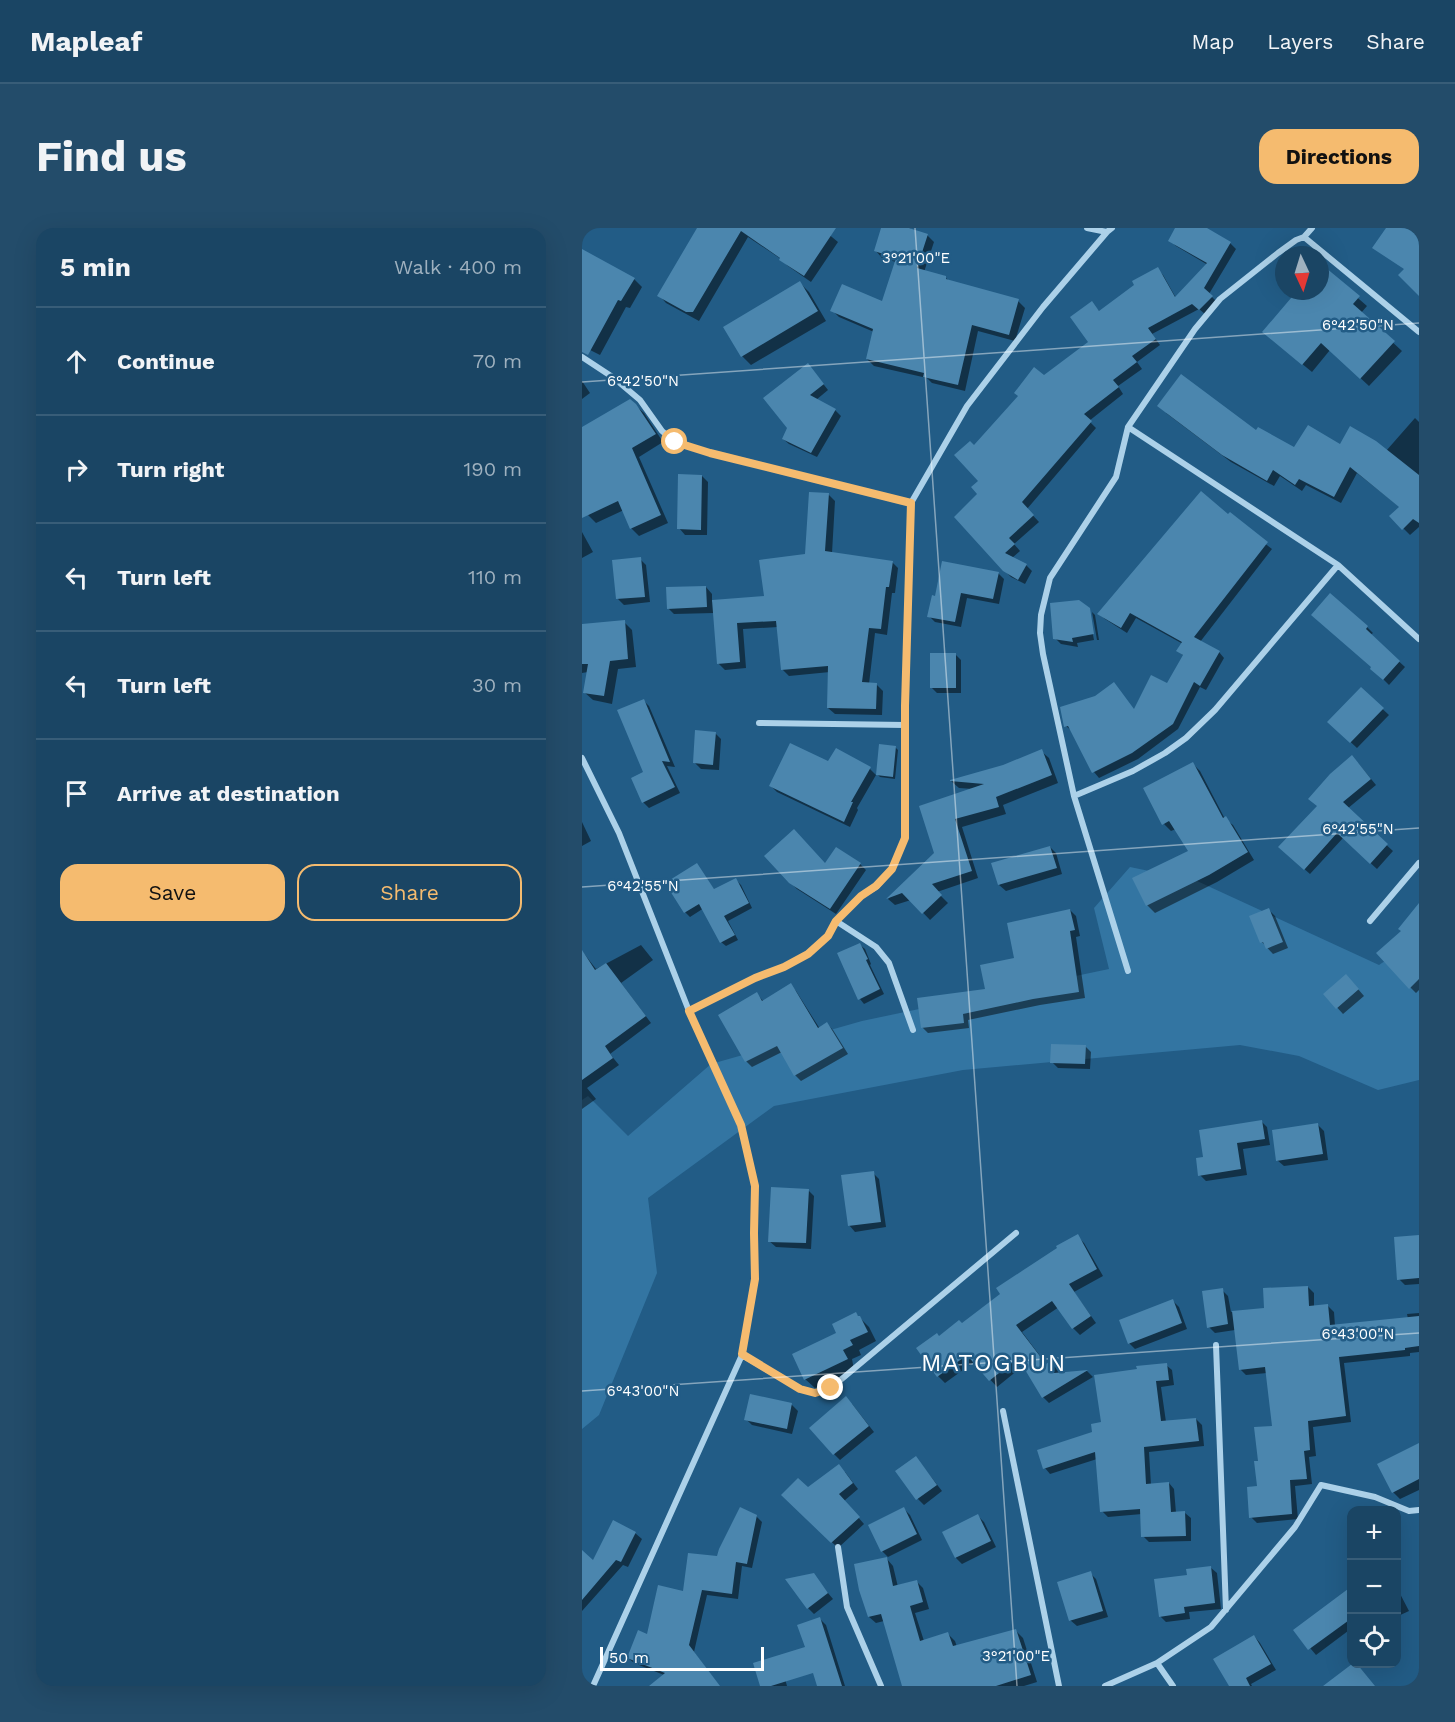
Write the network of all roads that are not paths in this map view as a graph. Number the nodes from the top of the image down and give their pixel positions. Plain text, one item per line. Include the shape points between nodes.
1 (1087, 228) edge
2 (1312, 228) edge
3 (1110, 230) edge
4 (1305, 237) junction
5 (1419, 332) edge
6 (582, 357) edge
7 (1128, 427) junction
8 (911, 503) junction
9 (1338, 565) junction
10 (1419, 639) edge
11 (759, 723) dead end
12 (905, 725) junction
13 (582, 758) edge
14 (1074, 796) junction
15 (1419, 863) edge
16 (836, 921) junction
17 (1371, 921) dead end
18 (1128, 971) dead end
19 (689, 1011) junction
20 (913, 1030) dead end
21 (1016, 1233) dead end
22 (1216, 1345) dead end
23 (742, 1354) junction
24 (1003, 1411) dead end
25 (1419, 1510) edge
26 (838, 1547) dead end
27 (1226, 1611) junction
28 (1158, 1663) junction
29 (593, 1686) edge
30 (881, 1686) edge
31 (1059, 1686) edge
32 (1105, 1686) edge
33 (1173, 1686) edge

1 - 3 street
2 - 4 street
3 - 8 street via 1043,306 967,406
4 - 5 street
4 - 7 street via 1220,299
6 - 8 street via 640,400 675,442
7 - 9 street
7 - 14 street via 1116,477 1050,578 1041,615 1043,654
8 - 12 street
9 - 10 street
9 - 14 street via 1215,710 1186,738 1133,771
11 - 12 street
12 - 16 street via 905,838 892,869
13 - 19 street via 620,833
14 - 18 street
15 - 17 street
16 - 19 street via 828,936 808,954
16 - 20 street via 876,947 889,963
19 - 23 street via 741,1125 755,1186 755,1279
21 - 23 street via 831,1388 815,1393 800,1389
22 - 27 street
23 - 29 street
24 - 31 street
25 - 27 street via 1409,1511 1375,1497 1321,1485 1295,1527
26 - 30 street via 847,1607
27 - 28 street via 1211,1627
28 - 32 street
28 - 33 street

